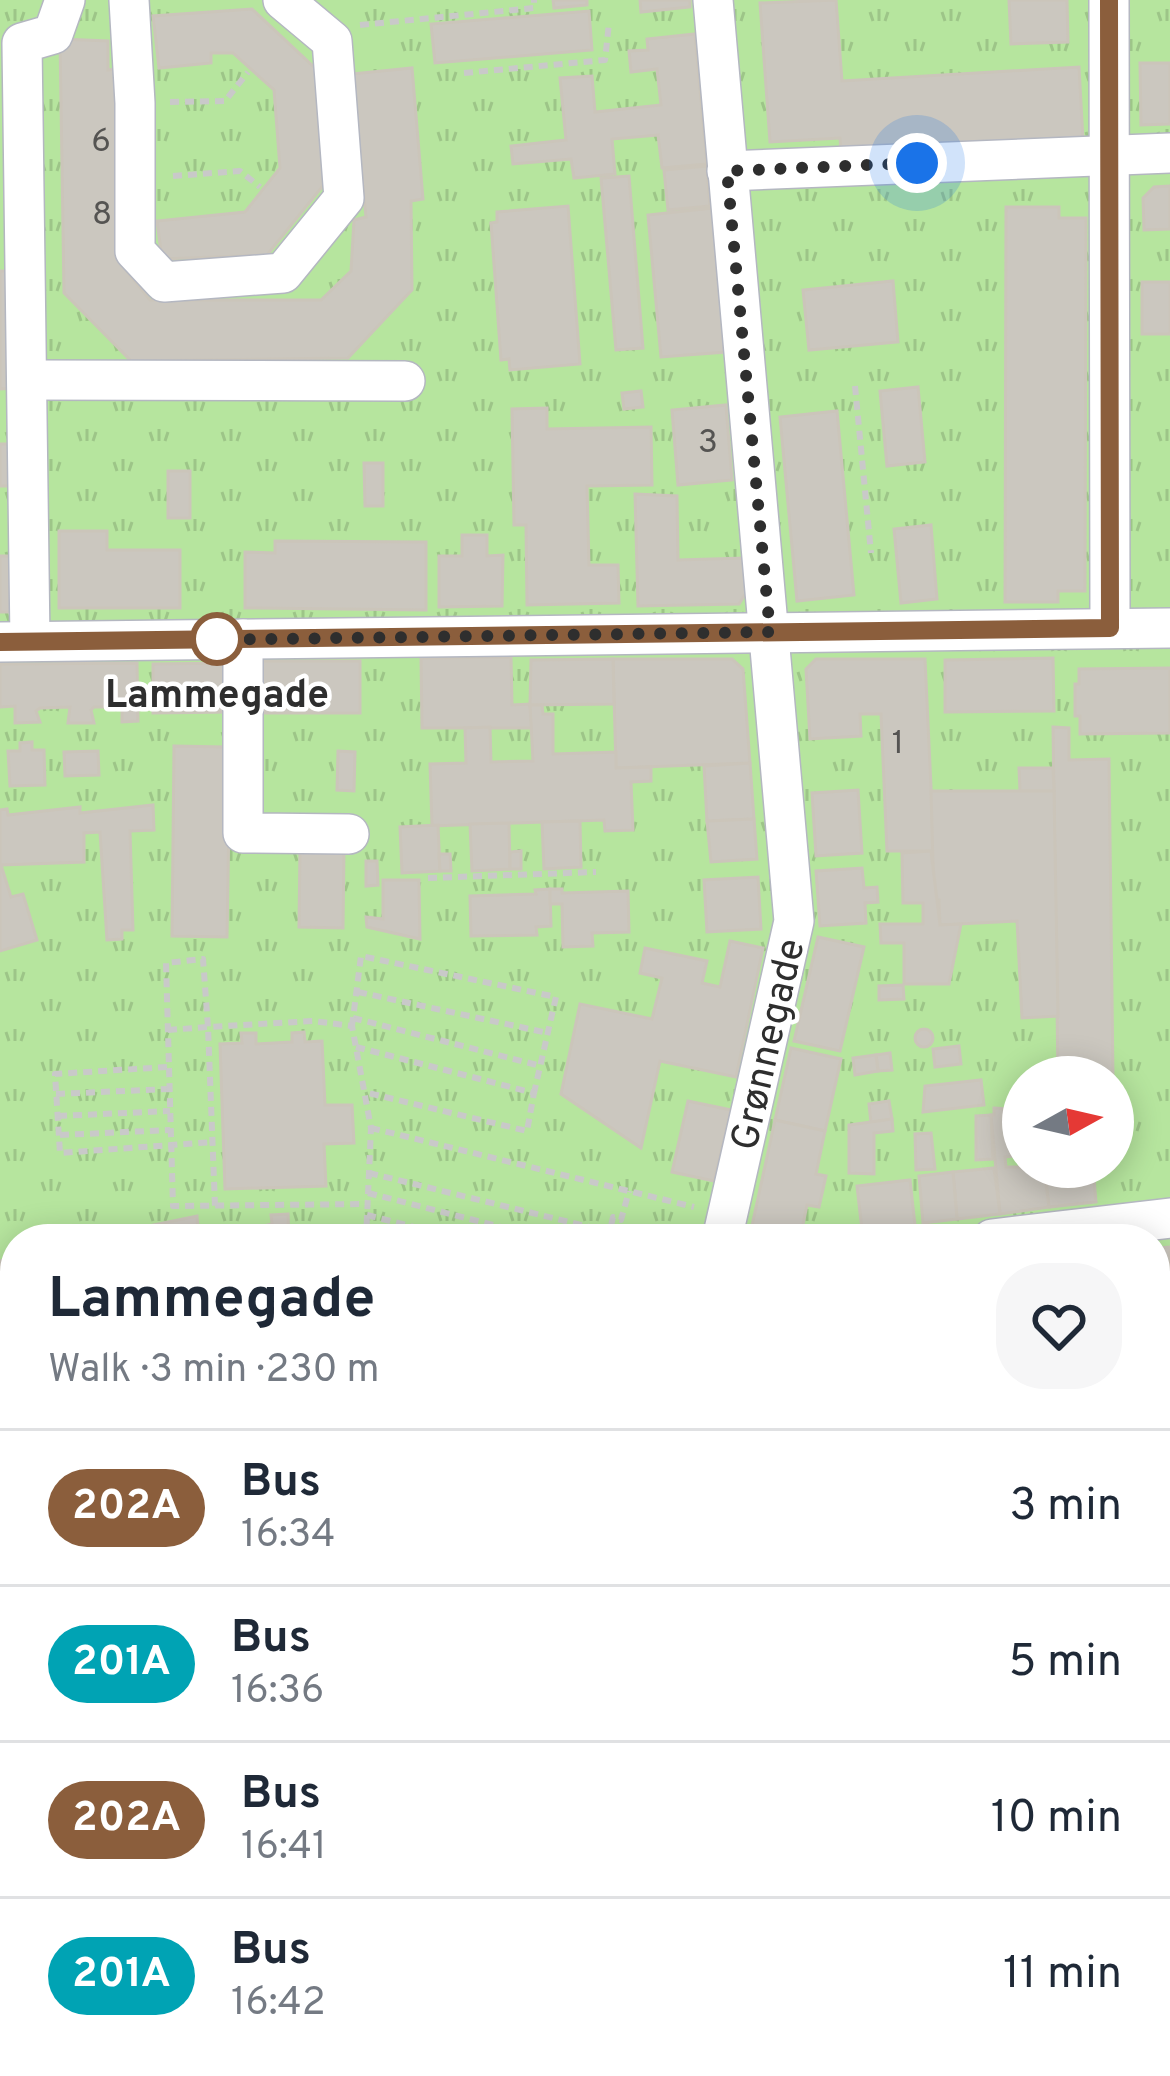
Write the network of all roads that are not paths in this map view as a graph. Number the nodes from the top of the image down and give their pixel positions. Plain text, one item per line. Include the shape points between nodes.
1 (68, 0) edge
2 (129, 0) edge
3 (283, 0) edge
4 (713, 0) edge
5 (1109, 0) edge
6 (1170, 153) edge
7 (1107, 154) junction
8 (727, 171) junction
9 (28, 380) junction
10 (405, 381) dead end
11 (1110, 628) junction
12 (1170, 628) edge
13 (770, 632) junction
14 (243, 639) junction
15 (15, 642) edge
16 (349, 834) dead end
17 (1170, 1218) edge
18 (726, 1224) edge
19 (1119, 1224) edge

1 - 9 street via 53,34 22,43
2 - 3 street via 135,251 164,282 283,273 344,198 332,41
4 - 8 street, Grønnegade
5 - 7 street
6 - 7 street
7 - 8 street
7 - 11 street
8 - 13 street, Grønnegade
9 - 10 street
9 - 15 street
11 - 12 street
11 - 13 street
13 - 14 street
13 - 18 street, Grønnegade via 794,921
14 - 15 street
14 - 16 street via 243,833
17 - 19 street

